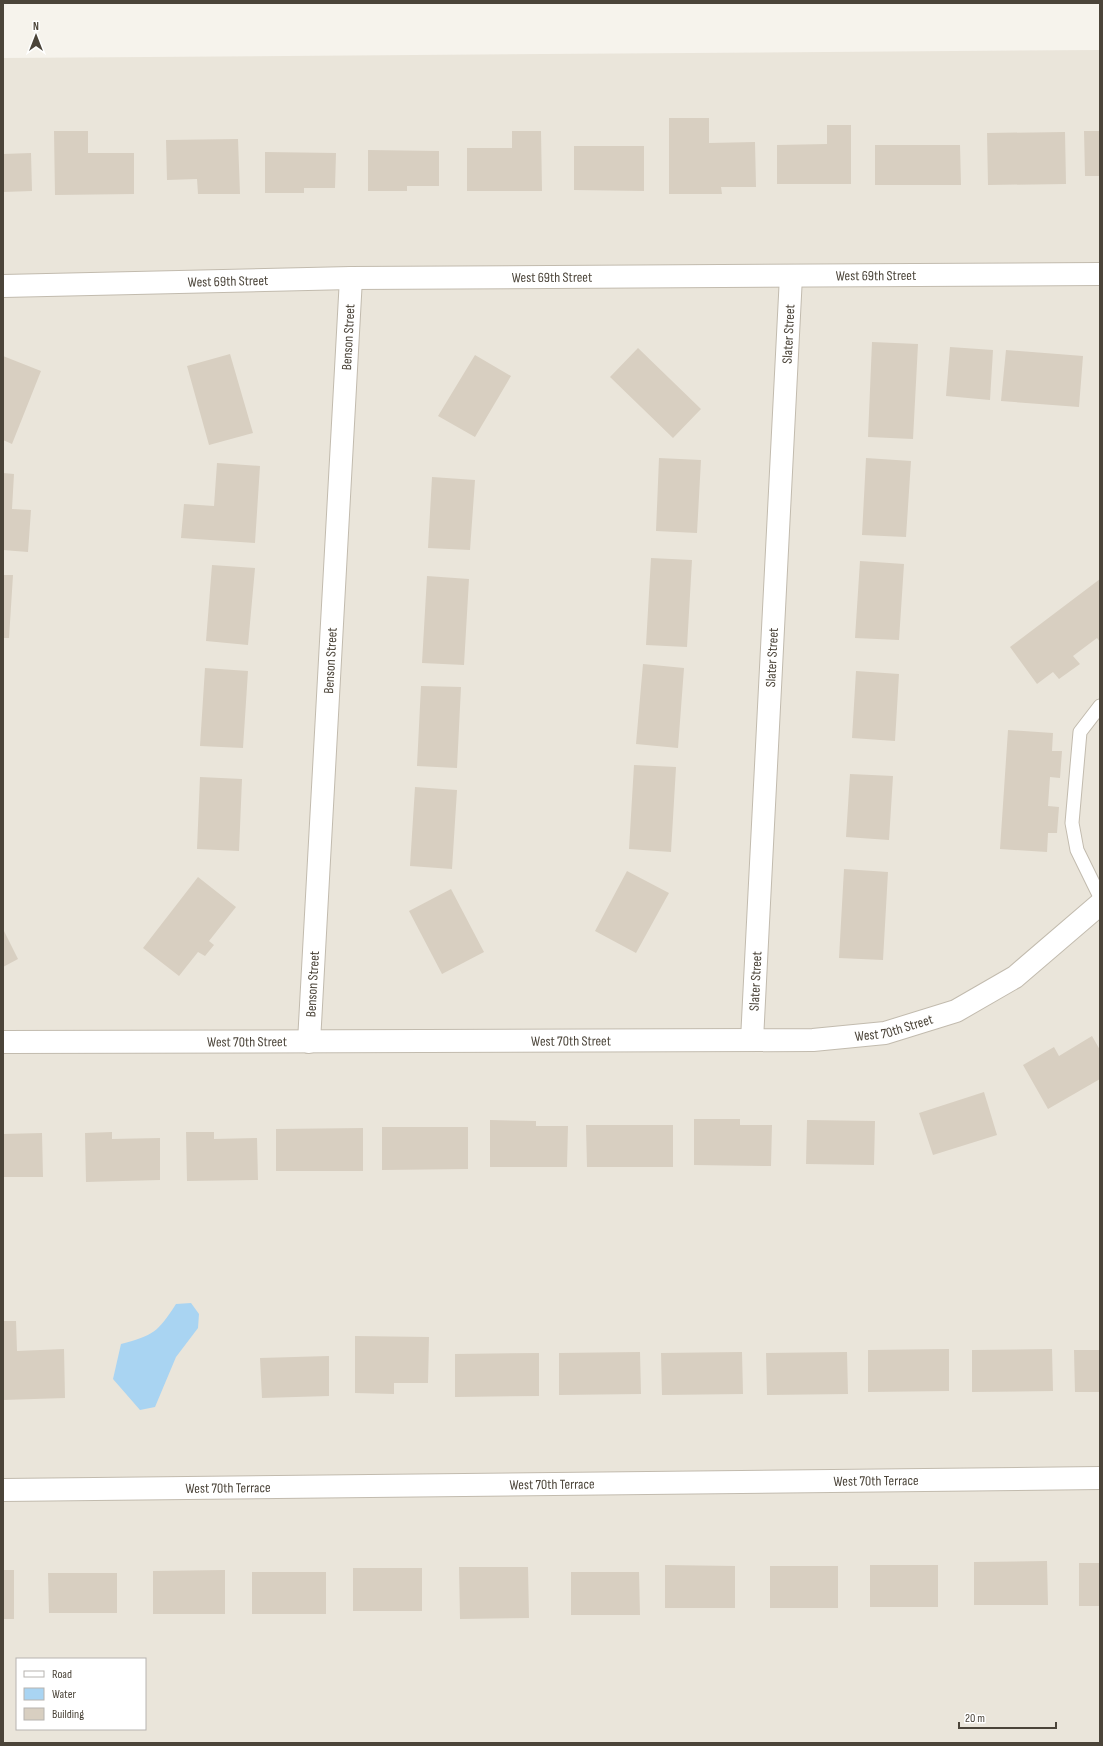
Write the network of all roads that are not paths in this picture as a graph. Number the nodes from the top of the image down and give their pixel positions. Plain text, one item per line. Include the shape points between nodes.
1 (1100, 274) edge
2 (792, 276) junction
3 (351, 278) junction
4 (3, 286) edge
5 (1100, 706) edge
6 (1100, 896) edge
7 (1100, 904) edge
8 (752, 1040) junction
9 (3, 1042) edge
10 (309, 1042) junction
11 (1100, 1478) edge
12 (3, 1490) edge

1 - 2 street, West 69th Street
2 - 3 street, West 69th Street
2 - 8 street, Slater Street
3 - 4 street, West 69th Street
3 - 10 street, Benson Street
5 - 6 lane via 1080,732 1072,823 1077,850
7 - 8 street, West 70th Street via 1015,977 956,1011 885,1033 813,1040
8 - 10 street, West 70th Street
9 - 10 street, West 70th Street
11 - 12 street, West 70th Terrace

